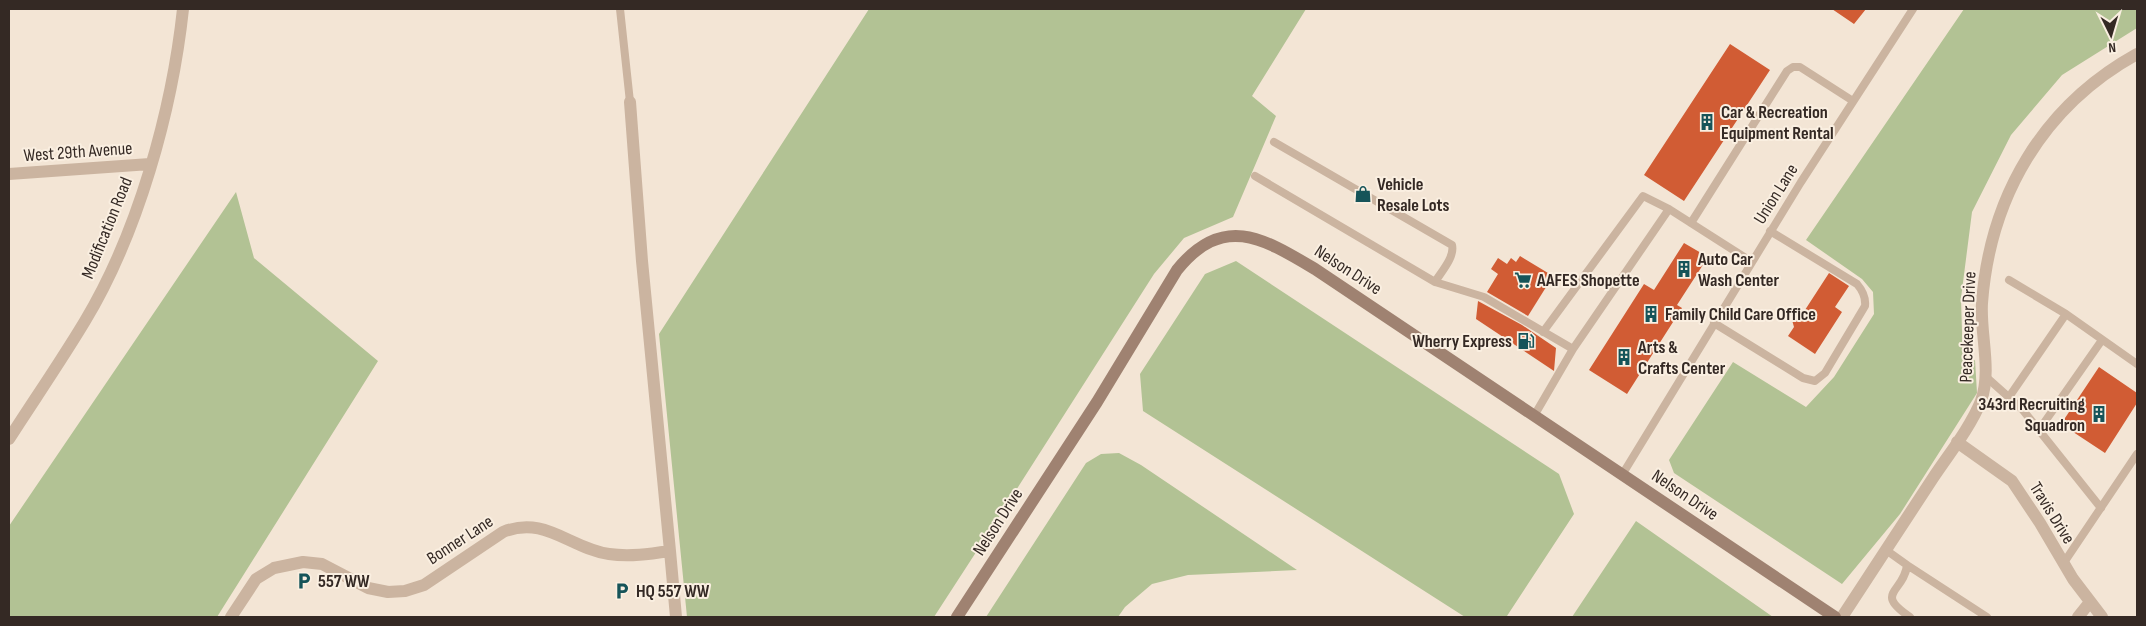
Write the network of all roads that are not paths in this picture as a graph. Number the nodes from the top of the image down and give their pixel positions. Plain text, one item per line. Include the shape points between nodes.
1 (182, 9) edge
2 (620, 9) edge
3 (1914, 9) edge
4 (2137, 54) edge
5 (1853, 101) junction
6 (630, 102) joint
7 (1274, 142) dead end
8 (150, 164) junction
9 (9, 174) edge
10 (1255, 176) dead end
11 (1669, 209) junction
12 (1691, 223) junction
13 (1770, 231) junction
14 (1752, 262) junction
15 (2009, 280) dead end
16 (1435, 282) junction
17 (2066, 314) junction
18 (1714, 323) junction
19 (1544, 332) junction
20 (2102, 340) junction
21 (1573, 350) junction
22 (2137, 364) edge
23 (1985, 376) junction
24 (2009, 397) junction
25 (1534, 416) junction
26 (2039, 430) junction
27 (9, 439) edge
28 (1957, 442) junction
29 (2137, 454) edge
30 (1622, 475) junction
31 (2101, 508) junction
32 (1886, 550) junction
33 (670, 552) junction
34 (2063, 564) junction
35 (1908, 565) junction
36 (2090, 602) junction
37 (231, 617) edge
38 (676, 617) edge
39 (957, 617) edge
40 (1835, 617) edge
41 (1842, 617) edge
42 (1910, 617) edge
43 (1987, 617) edge
44 (2078, 617) edge
45 (2102, 617) edge

1 - 8 street, Modification Road via 171,81
2 - 6 lane
3 - 5 lane, Union Lane
4 - 23 street, Peacekeeper Drive via 2083,90 2068,105 2032,150 2013,181 1986,267 1982,304
5 - 12 lane via 1800,67 1787,71
5 - 13 lane, Union Lane
6 - 33 street
7 - 16 lane via 1452,245 1451,256
8 - 9 street, West 29th Avenue
8 - 27 street, Modification Road via 115,262 86,320
10 - 16 lane
11 - 12 lane
11 - 19 lane via 1646,196 1640,198
11 - 21 lane
12 - 14 lane
13 - 14 lane, Union Lane
13 - 18 lane via 1857,284 1866,299 1825,374 1815,380 1803,378
14 - 18 lane, Union Lane
15 - 17 lane
16 - 19 lane via 1484,297
17 - 20 lane
17 - 24 lane
18 - 30 lane, Union Lane
19 - 21 lane
20 - 22 lane
20 - 26 lane
21 - 25 lane
23 - 24 lane
23 - 28 street, Peacekeeper Drive via 1976,412
24 - 26 lane
25 - 30 street, Nelson Drive
25 - 39 street, Nelson Drive via 1282,249 1250,237 1216,238 1202,244 1177,270 1097,402
26 - 31 lane
28 - 32 street, Peacekeeper Drive
28 - 34 street, Travis Drive via 2012,481
29 - 31 lane
30 - 40 street, Nelson Drive
31 - 34 lane
32 - 35 lane
32 - 41 street, Peacekeeper Drive
33 - 37 street, Bonner Lane via 608,554 534,526 516,526 495,536 424,585 405,591 368,588 322,564 303,562 274,568 256,579
33 - 38 street
34 - 36 street, Travis Drive
35 - 42 lane via 1892,595 1894,607
35 - 43 lane
36 - 44 street
36 - 45 street, Travis Drive

